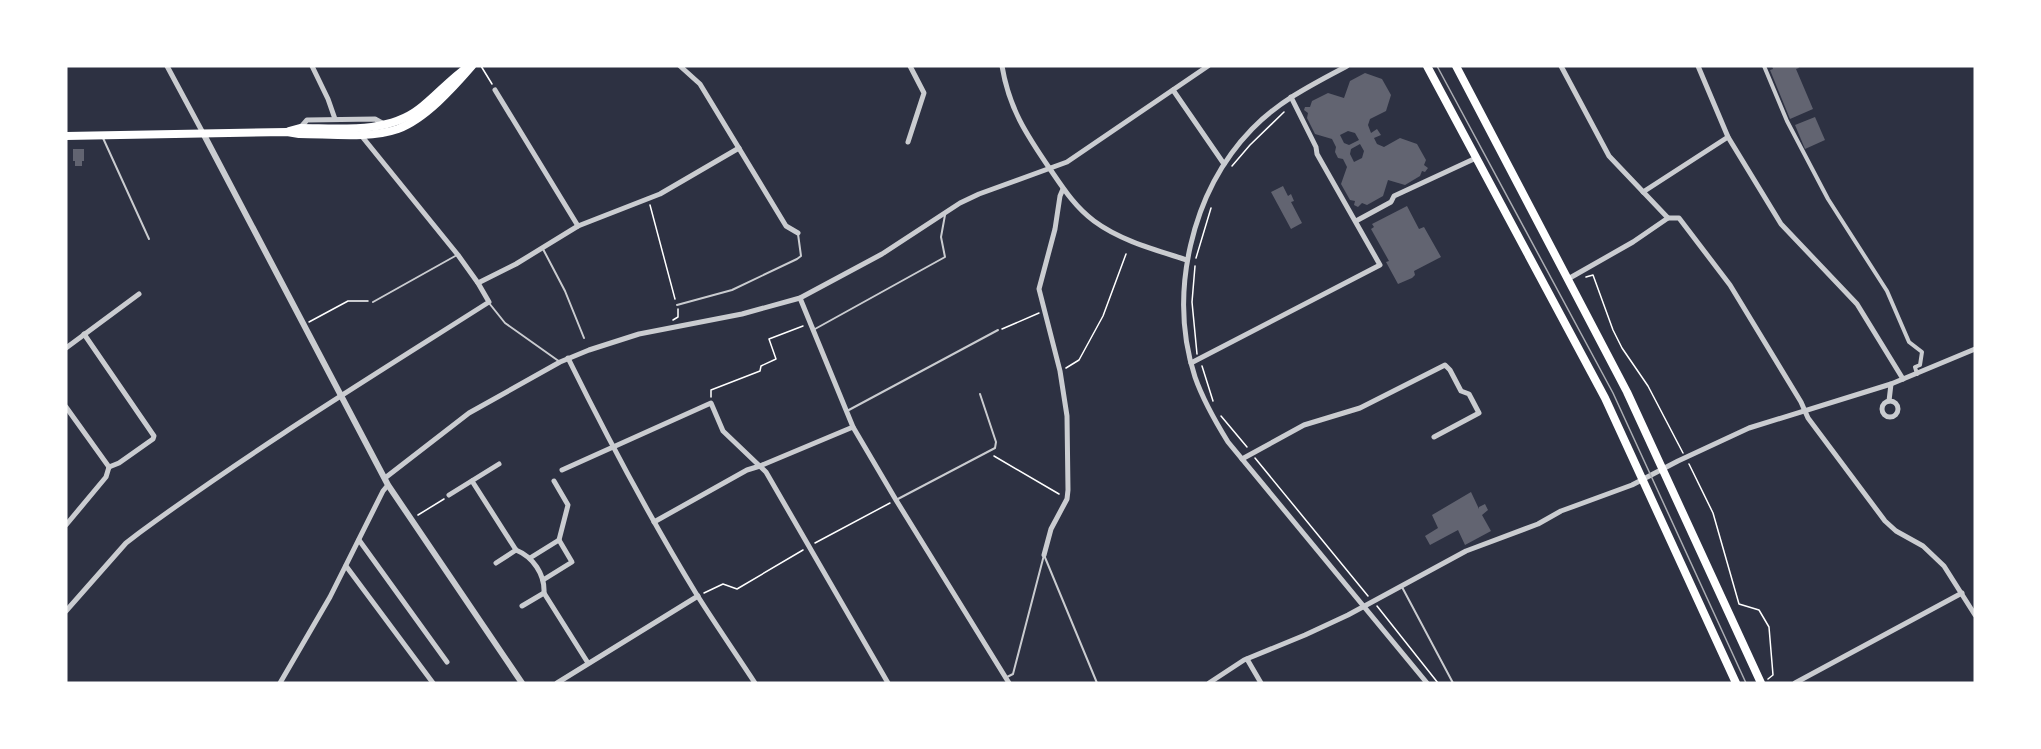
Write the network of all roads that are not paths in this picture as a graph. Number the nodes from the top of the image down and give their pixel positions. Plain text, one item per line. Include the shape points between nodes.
1 (167, 66) edge
2 (312, 66) edge
3 (470, 66) edge
4 (680, 66) edge
5 (910, 66) edge
6 (1002, 66) edge
7 (1208, 66) edge
8 (1347, 66) edge
9 (1427, 66) edge
10 (1456, 66) edge
11 (1561, 66) edge
12 (1698, 66) edge
13 (1764, 66) edge
14 (495, 90) road end
15 (1173, 90) junction
16 (1291, 97) junction
17 (335, 119) junction
18 (386, 124) junction
19 (300, 128) junction
20 (287, 132) junction
21 (203, 133) junction
22 (360, 134) junction
23 (66, 136) edge
24 (102, 136) junction
25 (1728, 137) junction
26 (908, 142) dead end
27 (739, 148) junction
28 (1476, 158) junction
29 (1224, 164) junction
30 (1051, 169) junction
31 (1063, 189) junction
32 (1643, 192) junction
33 (945, 212) junction
34 (1668, 218) junction
35 (1356, 221) junction
36 (578, 226) junction
37 (798, 233) joint
38 (149, 239) dead end
39 (543, 249) junction
40 (458, 255) junction
41 (1187, 260) junction
42 (1568, 279) junction
43 (478, 283) junction
44 (139, 294) dead end
45 (800, 298) junction
46 (373, 302) road end
47 (489, 302) junction
48 (677, 305) road end
49 (998, 330) road end
50 (812, 331) junction
51 (84, 334) junction
52 (584, 338) dead end
53 (66, 348) edge
54 (1975, 349) edge
55 (568, 358) junction
56 (560, 362) junction
57 (1191, 363) junction
58 (1917, 374) junction
59 (1903, 379) junction
60 (1891, 384) junction
61 (980, 394) dead end
62 (341, 395) junction
63 (1889, 401) dead end
64 (66, 407) edge
65 (1804, 410) junction
66 (847, 411) junction
67 (853, 427) junction
68 (1434, 437) dead end
69 (612, 447) junction
70 (1242, 459) junction
71 (499, 464) dead end
72 (760, 466) junction
73 (109, 467) junction
74 (1664, 469) junction
75 (562, 470) dead end
76 (385, 478) junction
77 (1642, 479) junction
78 (472, 481) junction
79 (554, 481) dead end
80 (388, 486) junction
81 (449, 495) road end
82 (896, 500) junction
83 (654, 522) junction
84 (66, 525) edge
85 (359, 540) junction
86 (559, 540) junction
87 (516, 550) junction
88 (1044, 555) junction
89 (530, 558) junction
90 (496, 563) dead end
91 (346, 566) junction
92 (543, 580) junction
93 (1402, 586) junction
94 (544, 593) junction
95 (1962, 593) junction
96 (698, 596) junction
97 (1972, 603) edge
98 (522, 606) dead end
99 (1365, 607) junction
100 (66, 612) edge
101 (1975, 615) edge
102 (1247, 659) junction
103 (447, 662) dead end
104 (588, 663) junction
105 (1008, 680) edge
106 (280, 683) edge
107 (433, 683) edge
108 (522, 683) edge
109 (557, 683) edge
110 (755, 683) edge
111 (888, 683) edge
112 (1097, 683) edge
113 (1209, 683) edge
114 (1261, 683) edge
115 (1427, 683) edge
116 (1453, 683) edge
117 (1736, 683) edge
118 (1761, 683) edge
119 (1795, 683) edge

1 - 21 street
2 - 17 street
3 - 18 main road via 419,110
3 - 22 main road via 409,124 395,130
4 - 27 street via 700,84
5 - 26 street via 924,93
6 - 30 street via 1014,113
7 - 15 street
8 - 16 street
9 - 28 main road
10 - 42 main road
11 - 32 street via 1609,156
12 - 25 street
13 - 58 street via 1787,122 1828,199 1887,291 1909,342 1922,352 1920,365 1915,367
14 - 36 street
15 - 29 street
15 - 30 street
16 - 29 street via 1251,130
16 - 35 street via 1317,154
17 - 18 street via 375,119
17 - 19 street via 307,120
18 - 19 main road
19 - 20 main road
20 - 21 main road
20 - 22 main road
21 - 24 main road
21 - 62 street
22 - 40 street
23 - 24 main road
24 - 38 lane
25 - 32 street
25 - 59 street via 1781,224 1857,304
27 - 36 street via 669,190
27 - 37 street via 786,226
28 - 35 street via 1394,196 1391,202
28 - 77 main road via 1605,398
29 - 41 street via 1193,231
30 - 31 street
30 - 33 street via 979,194
31 - 41 street via 1081,210 1110,231
31 - 88 street via 1040,289 1068,416 1067,499 1051,529
32 - 34 street
33 - 45 street via 882,254
33 - 50 lane via 941,237 945,257
34 - 42 street
34 - 65 street via 1679,218 1730,285
35 - 57 street via 1380,265
36 - 39 street
37 - 48 lane via 801,256 797,259 732,290
39 - 43 street
39 - 52 lane
40 - 43 street
40 - 46 lane
41 - 57 street via 1185,310
42 - 74 main road
43 - 47 street
44 - 51 street
45 - 50 street
45 - 55 street via 639,334
47 - 56 lane via 505,323
47 - 62 street
49 - 66 lane
50 - 66 street
51 - 53 street
51 - 73 street via 154,436
54 - 58 street
55 - 56 street
55 - 69 street
56 - 76 street via 470,413
57 - 70 street via 1205,402
58 - 59 street
59 - 60 street
60 - 63 street
60 - 65 street
61 - 82 lane via 995,448
62 - 76 street
62 - 100 street via 139,532
64 - 73 street
65 - 74 street via 1749,428
65 - 95 street via 1885,520 1934,556
66 - 67 street
67 - 72 street
67 - 82 street
68 - 70 street via 1479,413 1469,393 1461,391 1445,365 1360,408 1304,425
69 - 72 street via 711,403 723,431
69 - 75 street
69 - 83 street
70 - 99 street
71 - 78 street
72 - 83 street
72 - 111 street
73 - 84 street via 106,477
74 - 77 street
74 - 118 main road
76 - 80 street
77 - 93 street via 1466,551
77 - 117 main road
78 - 81 street
78 - 87 street
79 - 86 street via 568,505
80 - 85 street
80 - 108 street
82 - 105 street
83 - 96 street
85 - 91 street
85 - 103 street
86 - 89 street
86 - 92 street via 572,562
87 - 89 street
87 - 90 street
88 - 105 lane via 1013,674
88 - 112 lane
89 - 92 street
91 - 106 street
91 - 107 street
92 - 94 street
93 - 99 street
93 - 116 lane
94 - 98 street
94 - 104 street
95 - 97 street
95 - 119 street
96 - 104 street
96 - 110 street
97 - 101 street
99 - 102 street
99 - 115 street
102 - 113 street
102 - 114 street
104 - 109 street

